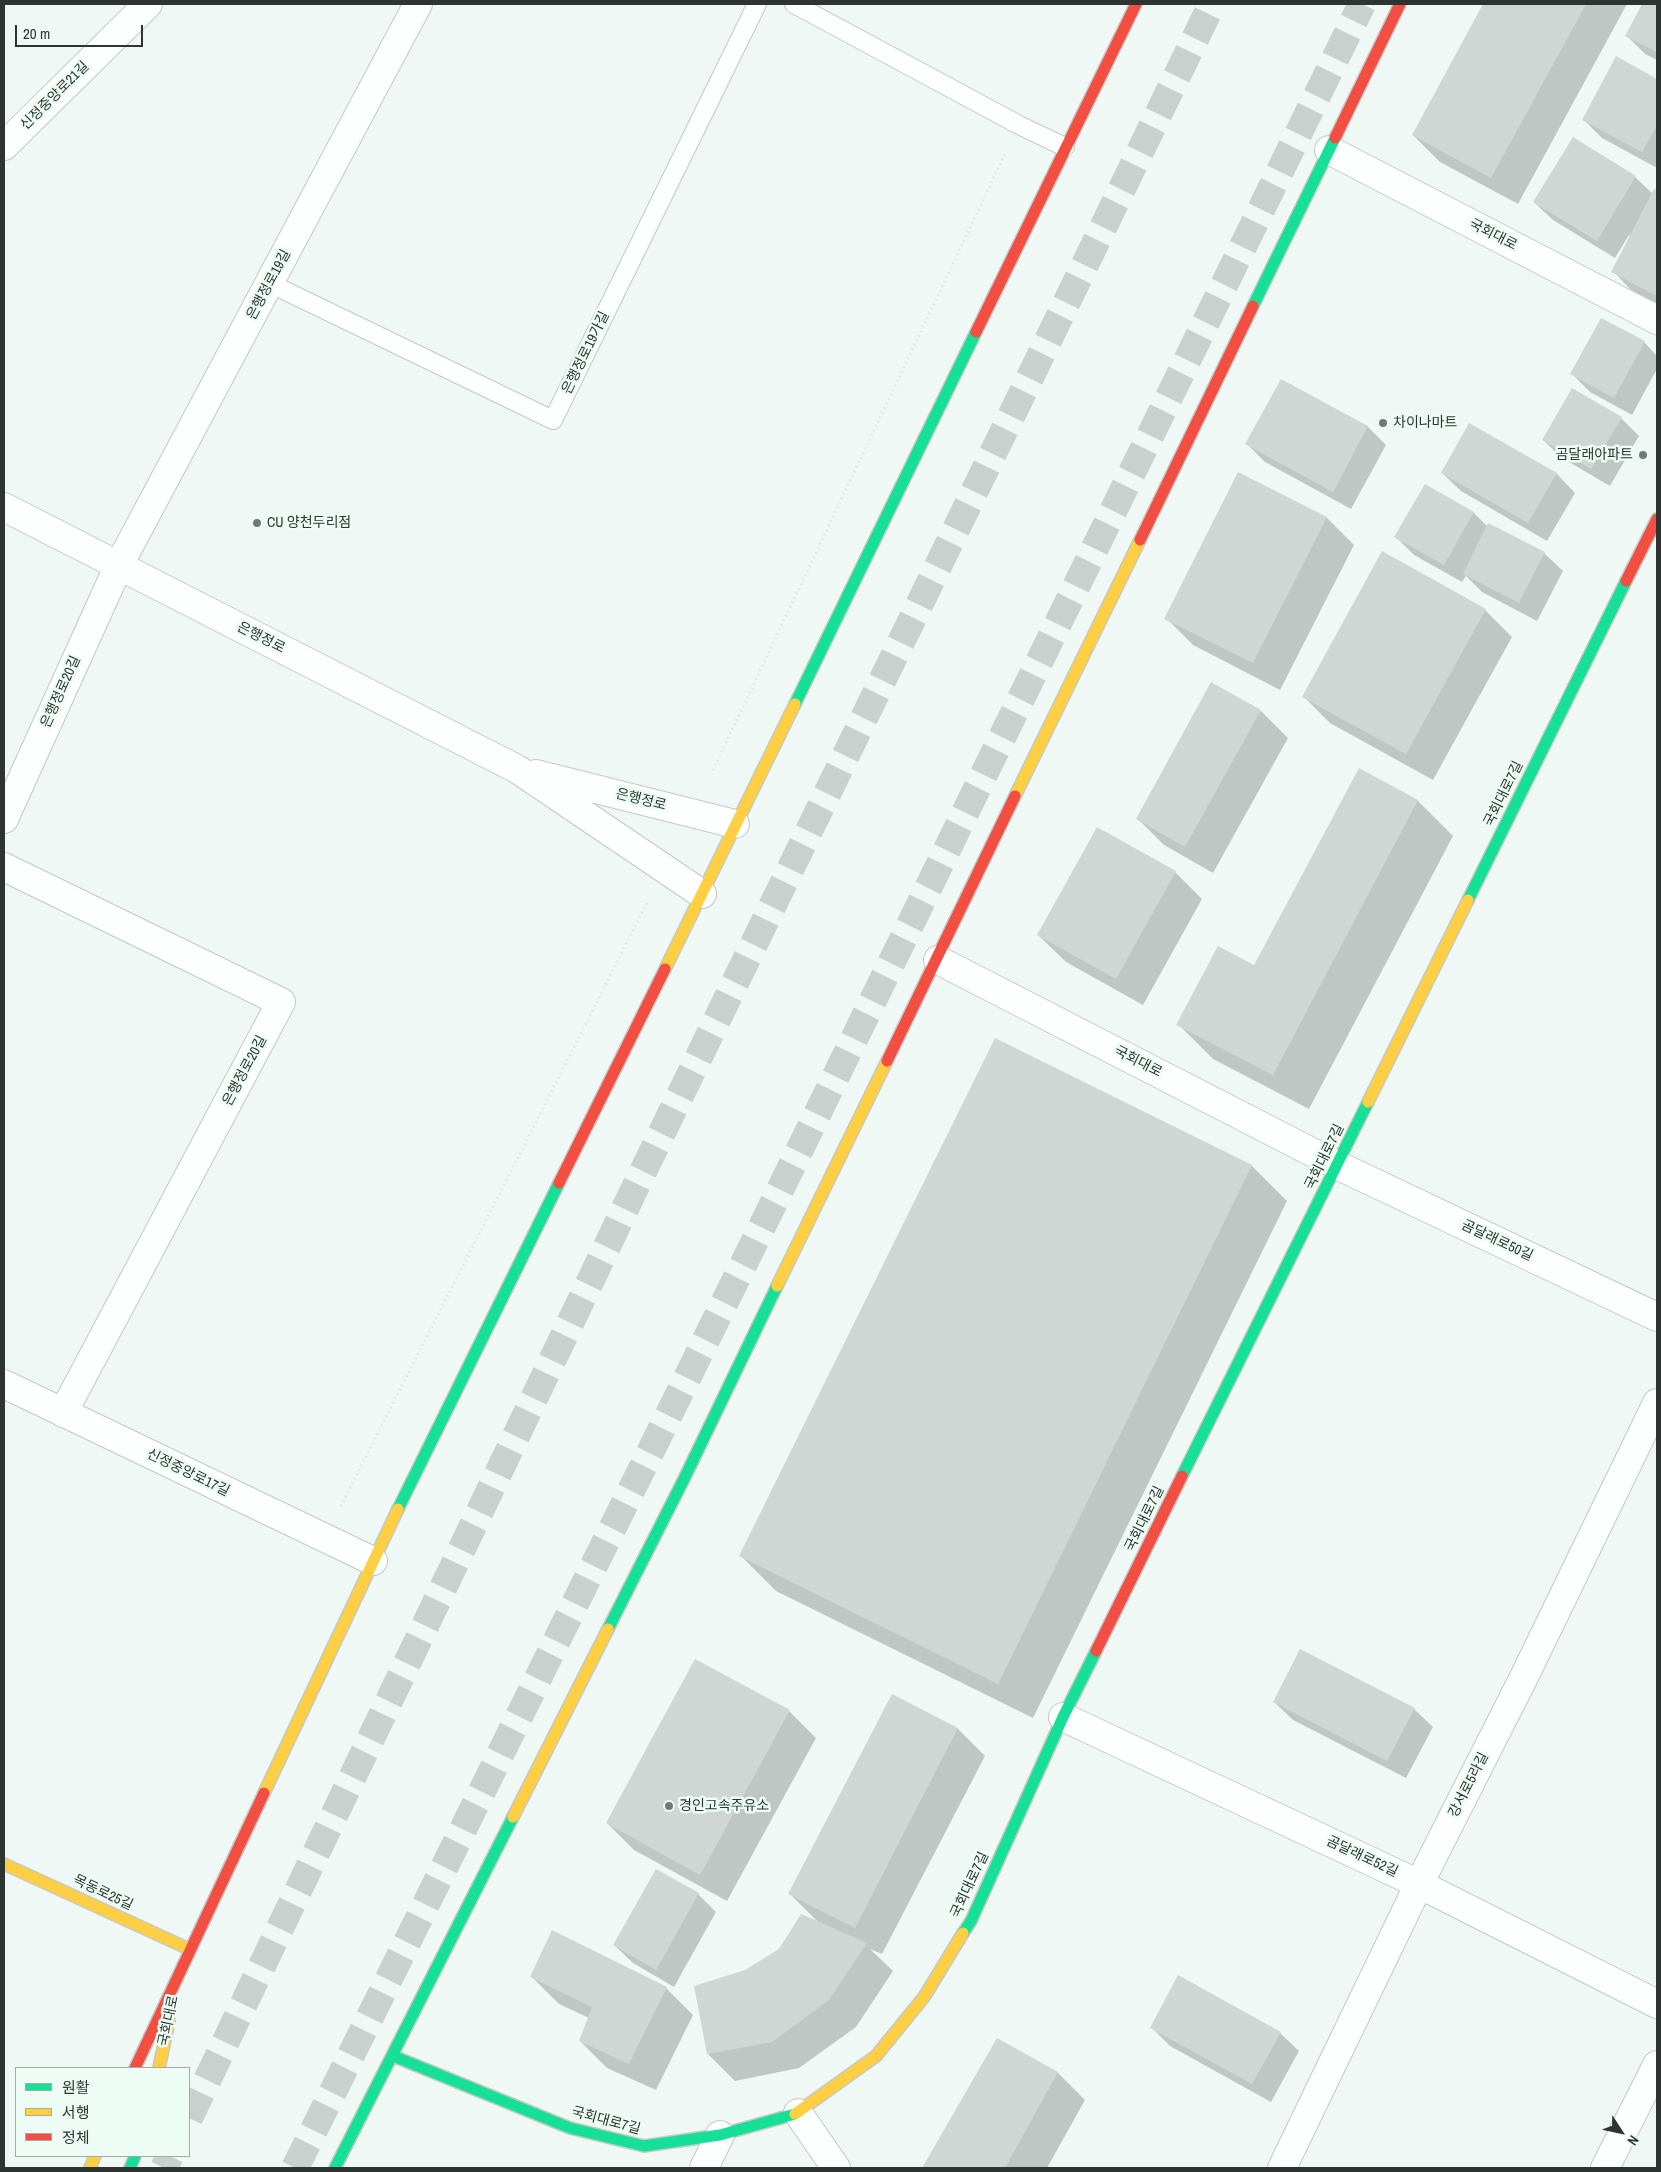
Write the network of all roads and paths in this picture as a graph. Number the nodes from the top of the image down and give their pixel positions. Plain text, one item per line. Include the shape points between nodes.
1 (148, 4) edge
2 (418, 4) edge
3 (757, 4) edge
4 (794, 4) edge
5 (1136, 4) edge
6 (1400, 4) edge
7 (1019, 125) junction
8 (4, 146) edge
9 (1065, 147) junction
10 (1329, 150) junction
11 (269, 284) junction
12 (1657, 320) edge
13 (4, 506) edge
14 (1657, 519) edge
15 (119, 565) junction
16 (517, 769) junction
17 (713, 770) dead end
18 (4, 819) edge
19 (735, 824) junction
20 (4, 867) edge
21 (652, 894) dead end
22 (702, 894) junction
23 (938, 960) junction
24 (1337, 1165) junction
25 (1657, 1317) edge
26 (4, 1384) edge
27 (1657, 1403) edge
28 (63, 1413) junction
29 (324, 1538) junction
30 (373, 1561) junction
31 (1063, 1717) junction
32 (4, 1864) edge
33 (1419, 1884) junction
34 (190, 1949) junction
35 (179, 1973) junction
36 (1657, 2004) edge
37 (393, 2056) junction
38 (1657, 2065) edge
39 (135, 2067) edge
40 (159, 2067) edge
41 (798, 2113) junction
42 (720, 2135) junction
43 (336, 2168) edge
44 (704, 2168) edge
45 (836, 2168) edge
46 (1282, 2168) edge
47 (1605, 2168) edge

1 - 8 street, 신정중앙로21길
2 - 11 street, 은행정로19길
3 - 11 lane, 은행정로19가길 via 553,420
4 - 7 lane
5 - 9 main road
6 - 10 main road
7 - 9 lane
7 - 17 path
9 - 19 main road
10 - 12 street, 국회대로
10 - 23 main road
11 - 15 street, 은행정로19길
13 - 15 street, 은행정로
14 - 24 main road, 국회대로7길
15 - 16 street, 은행정로
15 - 18 street, 은행정로20길
16 - 19 street, 은행정로
16 - 22 street, 은행정로
19 - 22 main road
20 - 28 street, 은행정로20길 via 281,1002
21 - 29 path
22 - 30 main road
23 - 24 street, 국회대로
23 - 37 main road via 684,1479
24 - 25 street, 곰달래로50길
24 - 31 main road, 국회대로7길
26 - 28 street, 신정중앙로17길
27 - 33 street, 강서로5라길
28 - 29 street, 신정중앙로17길
29 - 30 street, 신정중앙로17길
30 - 34 main road
31 - 33 street, 곰달래로52길
31 - 41 main road, 국회대로7길 via 971,1921 924,1997 876,2056
32 - 34 main road, 목동로25길
33 - 36 street, 곰달래로52길
33 - 46 street, 강서로5라길
34 - 35 main road
35 - 39 main road
35 - 40 main road, 국회대로
37 - 42 main road, 국회대로7길 via 570,2128 635,2144 644,2146
37 - 43 main road
38 - 47 street
41 - 42 main road, 국회대로7길
41 - 45 street
42 - 44 street

